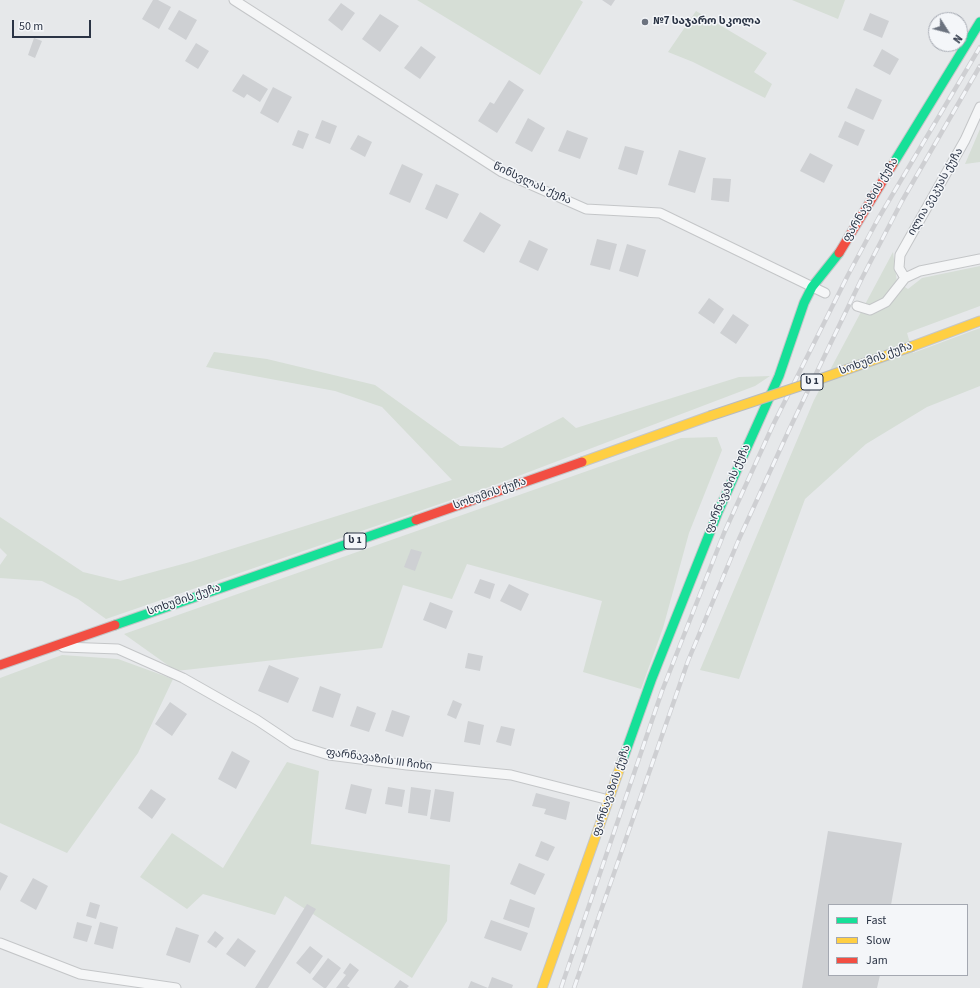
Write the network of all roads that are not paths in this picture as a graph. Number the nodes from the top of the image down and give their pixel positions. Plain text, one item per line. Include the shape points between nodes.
1 (234, 0) edge
2 (980, 22) edge
3 (980, 107) edge
4 (980, 259) edge
5 (905, 278) junction
6 (812, 287) junction
7 (825, 293) dead end
8 (857, 306) dead end
9 (980, 321) edge
10 (52, 646) junction
11 (0, 665) edge
12 (609, 800) junction
13 (0, 942) edge
14 (176, 988) edge
15 (542, 988) edge

1 - 6 street, წინსვლას ქუჩა via 502,172 586,209 660,213
2 - 6 main road, ფარნავაზის ქუჩა via 843,248
3 - 5 street, ილია ვეკუას ქუჩა via 965,140 900,255 899,268
4 - 5 street via 920,271
5 - 8 street via 886,302 870,310
6 - 7 street, წინსვლას ქუჩა
6 - 12 main road, ფარნავაზის ქუჩა via 779,376 712,526 652,678
9 - 10 main road, სოხუმის ქუჩა / ს 1, bridge
10 - 11 main road, სოხუმის ქუჩა / ს 1
10 - 12 street, ფარნავაზის III ჩიხი via 118,649 183,678 257,720 293,744 329,755 511,775
12 - 15 main road, ფარნავაზის ქუჩა
13 - 14 street via 80,974

